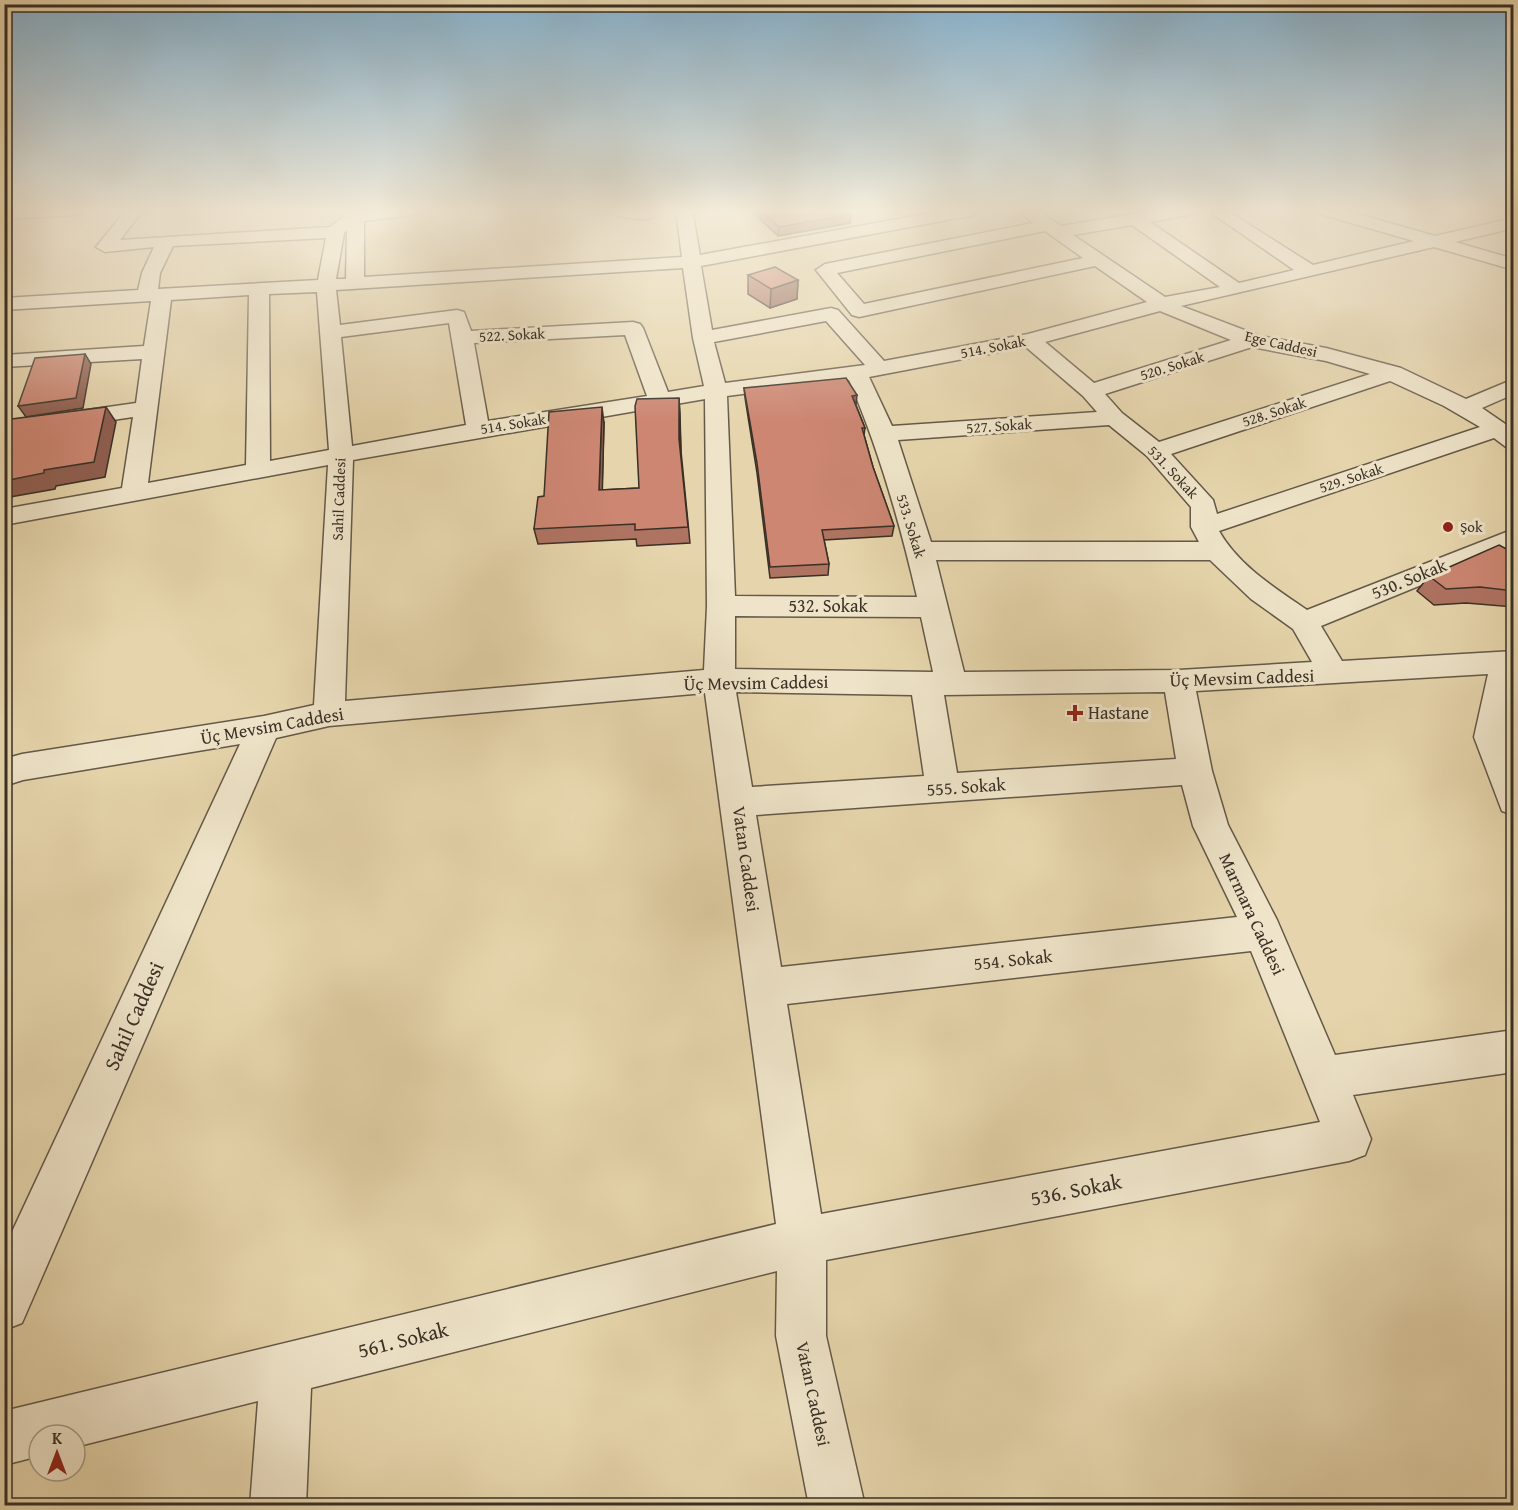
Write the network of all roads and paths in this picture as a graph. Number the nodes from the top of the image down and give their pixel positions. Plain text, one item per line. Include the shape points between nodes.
1 (152, 280) edge
2 (327, 280) edge
3 (355, 280) edge
4 (409, 280) edge
5 (695, 280) edge
6 (834, 280) edge
7 (1003, 280) edge
8 (1128, 280) edge
9 (1224, 280) edge
10 (1271, 280) edge
11 (355, 284) junction
12 (326, 285) junction
13 (259, 289) junction
14 (1236, 289) junction
15 (155, 296) junction
16 (4, 304) edge
17 (1162, 304) junction
18 (332, 332) junction
19 (463, 338) junction
20 (703, 338) junction
21 (1030, 340) junction
22 (1252, 340) junction
23 (154, 352) junction
24 (4, 361) edge
25 (867, 370) junction
26 (1393, 373) junction
27 (1514, 385) edge
28 (716, 391) junction
29 (1091, 391) junction
30 (660, 401) junction
31 (145, 408) junction
32 (1464, 408) junction
33 (1114, 418) junction
34 (4, 429) edge
35 (478, 430) junction
36 (884, 434) junction
37 (1506, 436) edge
38 (1155, 451) junction
39 (341, 454) junction
40 (258, 470) junction
41 (134, 493) junction
42 (4, 518) edge
43 (1204, 527) junction
44 (1514, 537) edge
45 (920, 551) junction
46 (1217, 551) junction
47 (721, 606) junction
48 (934, 607) junction
49 (1304, 622) junction
50 (1510, 662) edge
51 (1334, 674) junction
52 (719, 680) junction
53 (1179, 681) junction
54 (939, 683) junction
55 (329, 714) junction
56 (264, 728) junction
57 (1195, 771) junction
58 (4, 773) edge
59 (943, 788) junction
60 (1514, 801) edge
61 (738, 802) junction
62 (1263, 933) junction
63 (764, 987) junction
64 (1514, 1051) edge
65 (1325, 1078) junction
66 (1349, 1139) joint
67 (802, 1241) junction
68 (4, 1305) edge
69 (286, 1368) junction
70 (4, 1438) edge
71 (279, 1506) edge
72 (837, 1506) edge

1 - 15 street
2 - 12 street, Sahil Caddesi
3 - 11 street
4 - 11 street
5 - 20 street, Vatan Caddesi
6 - 7 street via 860,311
8 - 17 street, Ege Caddesi
9 - 14 street
10 - 14 street, 514. Sokak
11 - 12 street
12 - 13 street
12 - 18 street, Sahil Caddesi
13 - 15 street
13 - 40 street
14 - 17 street, 514. Sokak
15 - 16 street
15 - 23 street
17 - 21 street, 514. Sokak
17 - 22 street, Ege Caddesi
18 - 19 street, 522. Sokak via 457,316
18 - 39 street, Sahil Caddesi
19 - 30 street, 522. Sokak via 633,328
19 - 35 street
20 - 25 street, 533. Sokak via 831,314
20 - 28 street, Vatan Caddesi
21 - 25 street, 514. Sokak
21 - 29 street, 531. Sokak
22 - 26 street, Ege Caddesi via 1335,356
22 - 29 street, 520. Sokak
23 - 24 street
23 - 31 street
25 - 28 street, 514. Sokak
25 - 36 street, 533. Sokak
26 - 32 street, Ege Caddesi
26 - 38 street, 528. Sokak
27 - 32 street
28 - 30 street, 514. Sokak
28 - 47 street, Vatan Caddesi
29 - 33 street, 531. Sokak
30 - 35 street, 514. Sokak
31 - 34 street
31 - 41 street
32 - 37 street, Ege Caddesi
33 - 36 street, 527. Sokak
33 - 38 street, 531. Sokak
35 - 39 street, 514. Sokak
36 - 45 street, 533. Sokak
37 - 43 street, 529. Sokak
38 - 43 street, 531. Sokak via 1204,506
39 - 40 street, 514. Sokak
39 - 55 street, Sahil Caddesi
40 - 41 street, 514. Sokak
41 - 42 street, 514. Sokak
43 - 46 street, 531. Sokak
44 - 49 street, 530. Sokak
45 - 46 street
45 - 48 street, 533. Sokak
46 - 49 street, 531. Sokak via 1261,592
47 - 48 street, 532. Sokak
47 - 52 street, Vatan Caddesi
48 - 54 street, 533. Sokak
49 - 51 street, 531. Sokak
50 - 51 street, Üç Mevsim Caddesi
50 - 60 street via 1490,737
51 - 53 street, Üç Mevsim Caddesi
52 - 54 street, Üç Mevsim Caddesi
52 - 55 street, Üç Mevsim Caddesi
52 - 61 street, Vatan Caddesi
53 - 54 street, Üç Mevsim Caddesi
53 - 57 street, Marmara Caddesi
54 - 59 street, 533. Sokak
55 - 56 street, Üç Mevsim Caddesi
56 - 58 street, Üç Mevsim Caddesi
56 - 68 street, Sahil Caddesi
57 - 59 street, 555. Sokak
57 - 62 street, Marmara Caddesi via 1211,826
59 - 61 street, 555. Sokak
61 - 63 street, Vatan Caddesi
62 - 63 street, 554. Sokak
62 - 65 street, Marmara Caddesi
63 - 67 street, Vatan Caddesi
64 - 65 street
65 - 66 street, Marmara Caddesi
66 - 67 street, 536. Sokak
67 - 69 street, 561. Sokak
67 - 72 street, Vatan Caddesi via 801,1336
69 - 70 street, 561. Sokak
69 - 71 street

